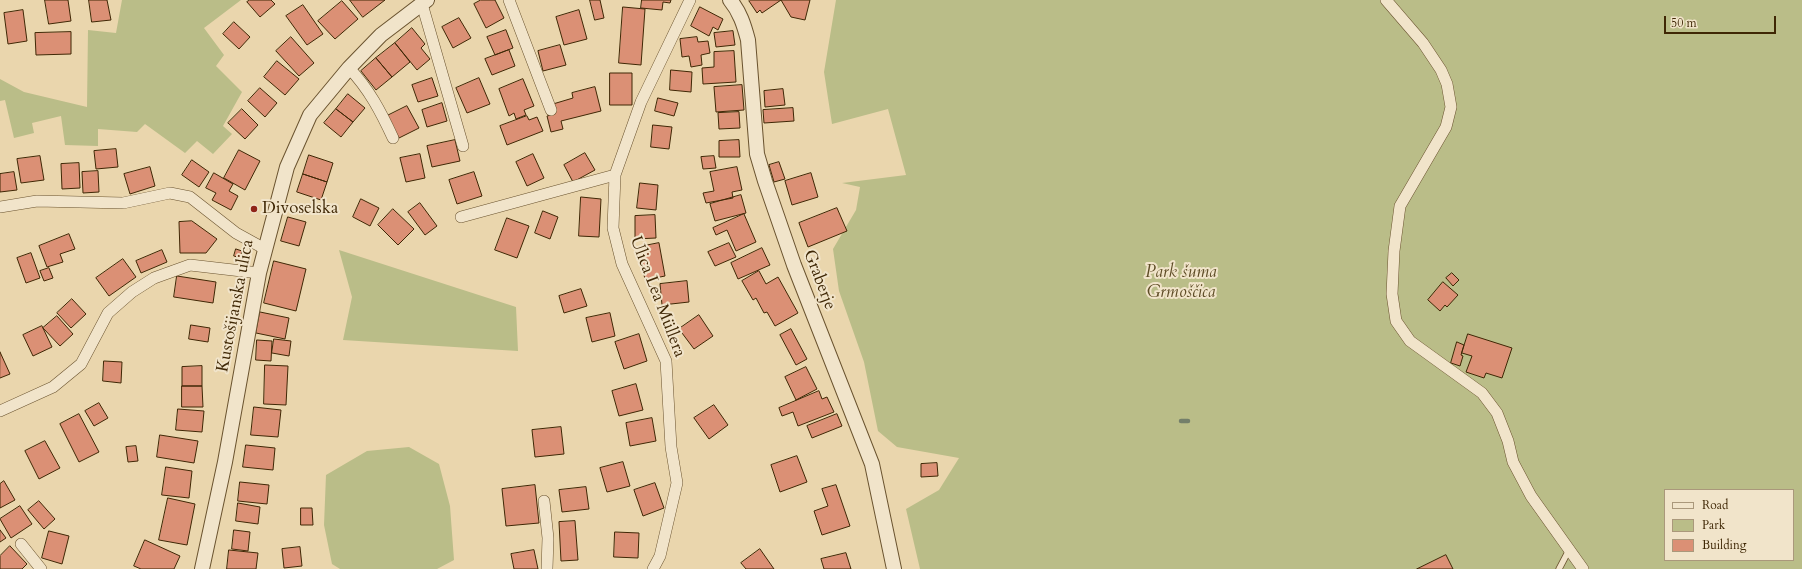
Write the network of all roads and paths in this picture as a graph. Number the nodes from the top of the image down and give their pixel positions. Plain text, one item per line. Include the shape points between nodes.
1 (509, 0) edge
2 (690, 0) edge
3 (730, 0) edge
4 (1386, 0) edge
5 (425, 2) edge
6 (349, 68) junction
7 (551, 110) dead end
8 (393, 138) dead end
9 (463, 146) dead end
10 (615, 176) junction
11 (0, 207) edge
12 (461, 217) dead end
13 (265, 249) junction
14 (259, 273) junction
15 (0, 411) edge
16 (544, 501) dead end
17 (21, 544) dead end
18 (1569, 550) junction
19 (41, 569) edge
20 (202, 569) edge
21 (547, 569) edge
22 (653, 569) edge
23 (894, 569) edge
24 (1559, 569) edge
25 (1583, 569) edge

1 - 7 street
2 - 10 street, Ulica Lea Müllera via 641,102
3 - 23 street, Graberje via 736,6 748,40 757,154 794,265 872,464
4 - 18 street via 1423,43 1441,70 1447,84 1451,107 1446,127 1400,206 1392,294 1396,321 1410,341 1482,393 1497,413 1513,462 1530,496
5 - 6 street, Kustošijanska ulica via 381,35
5 - 9 street, Kustošijanska ulica
6 - 8 street via 364,84
6 - 13 street, Kustošijanska ulica via 310,115 287,166
10 - 12 street
10 - 22 street, Ulica Lea Müllera via 613,228 622,264 666,361 671,447 677,484 660,556
11 - 13 street via 37,200 123,204 170,193 190,197 236,233
13 - 14 street, Kustošijanska ulica
14 - 15 street via 190,265 154,278 132,292 108,313 81,364 53,387
14 - 20 street, Kustošijanska ulica via 225,462
16 - 21 street via 548,538
17 - 19 street
18 - 24 lane
18 - 25 street

